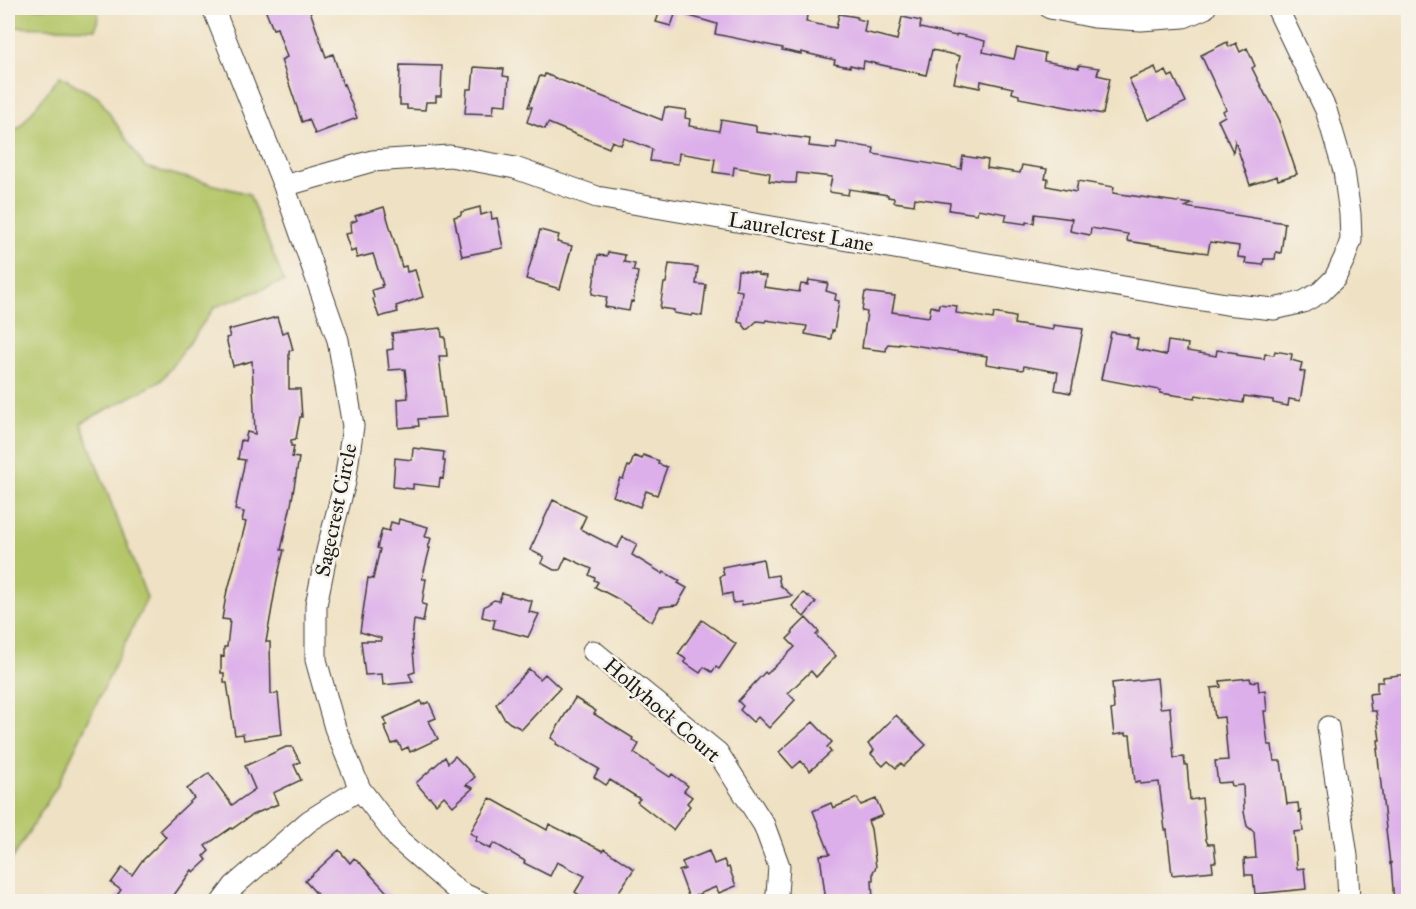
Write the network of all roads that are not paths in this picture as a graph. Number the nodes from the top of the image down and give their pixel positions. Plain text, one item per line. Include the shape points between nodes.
1 (213, 8) edge
2 (1050, 8) edge
3 (1205, 8) edge
4 (1277, 8) edge
5 (284, 186) junction
6 (593, 651) dead end
7 (1328, 727) dead end
8 (360, 789) junction
9 (222, 902) edge
10 (481, 902) edge
11 (775, 902) edge
12 (1349, 902) edge

1 - 5 street, Sagecrest Circle
2 - 3 street via 1094,17 1141,20 1184,17
4 - 5 street, Laurelcrest Lane via 1326,110 1344,171 1351,240 1335,278 1321,292 1274,309 597,197 515,168 450,156 372,161
5 - 8 street, Sagecrest Circle via 338,340 353,426 345,482 316,605 316,660 335,728
6 - 11 street, Hollyhock Court via 718,753 768,835 779,866
7 - 12 street via 1347,856
8 - 9 street via 309,821 234,886
8 - 10 street, Sagecrest Circle via 399,840 459,892

